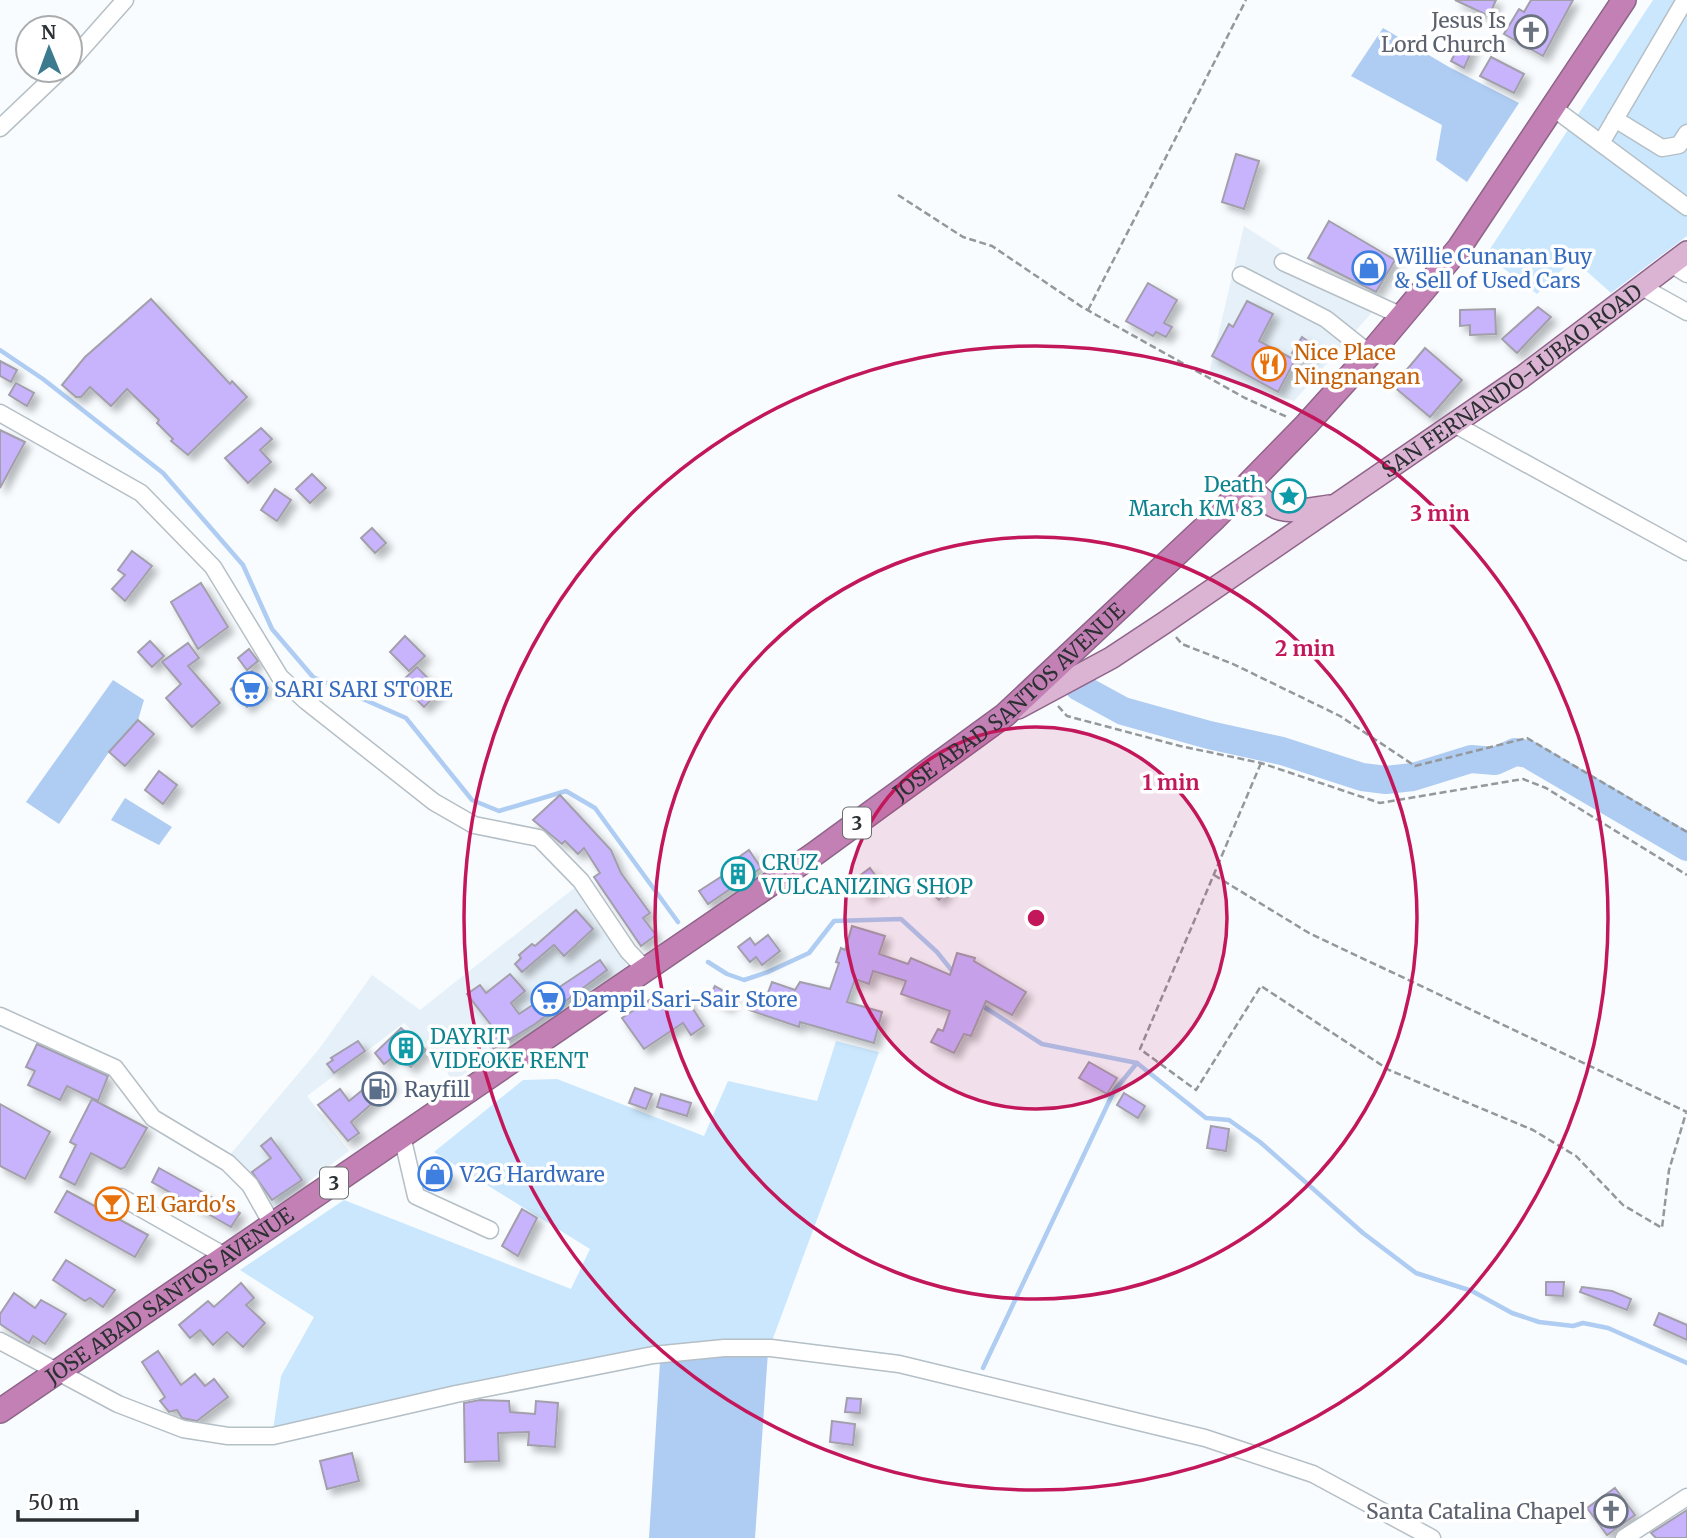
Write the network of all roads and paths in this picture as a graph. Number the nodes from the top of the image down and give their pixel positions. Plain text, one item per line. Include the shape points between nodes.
1 (125, 0) edge
2 (1246, 0) edge
3 (1624, 0) edge
4 (1684, 8) edge
5 (84, 46) edge
6 (46, 84) edge
7 (1552, 107) junction
8 (1615, 120) junction
9 (0, 128) edge
10 (1687, 133) edge
11 (1601, 143) junction
12 (898, 195) dead end
13 (1687, 206) edge
14 (1283, 262) dead end
15 (1682, 264) edge
16 (1241, 275) dead end
17 (1642, 286) junction
18 (1088, 310) junction
19 (1687, 312) edge
20 (1402, 316) junction
21 (1370, 354) junction
22 (0, 413) edge
23 (1454, 424) junction
24 (1306, 425) junction
25 (1248, 484) junction
26 (1334, 506) junction
27 (1687, 552) edge
28 (1164, 623) junction
29 (1046, 693) junction
30 (1005, 715) junction
31 (1261, 762) junction
32 (1687, 832) edge
33 (1214, 875) junction
34 (1687, 875) edge
35 (646, 970) junction
36 (0, 1016) edge
37 (1686, 1112) edge
38 (402, 1136) junction
39 (121, 1198) dead end
40 (272, 1224) junction
41 (490, 1230) dead end
42 (225, 1256) junction
43 (0, 1341) edge
44 (56, 1373) junction
45 (0, 1411) edge
46 (1687, 1497) edge
47 (1432, 1538) edge
48 (1624, 1538) edge

1 - 5 street
2 - 18 path
3 - 7 highway, JOSE ABAD SANTOS AVENUE / 3
4 - 8 street
6 - 9 street
7 - 11 street
7 - 20 highway, JOSE ABAD SANTOS AVENUE / 3 via 1459,248
8 - 10 street via 1662,148 1679,145
8 - 11 street
11 - 13 street
12 - 18 path via 963,237 992,246
14 - 20 street
15 - 17 main road, SAN FERNANDO-LUBAO ROAD
16 - 21 street via 1326,319
17 - 19 street
17 - 23 main road, SAN FERNANDO-LUBAO ROAD
18 - 24 path via 1245,398
20 - 21 highway, JOSE ABAD SANTOS AVENUE / 3
21 - 24 highway, JOSE ABAD SANTOS AVENUE / 3
22 - 35 street via 141,493 213,567 280,677 434,802 474,825 539,838 581,881
23 - 26 main road, SAN FERNANDO-LUBAO ROAD
23 - 27 street
24 - 25 highway, JOSE ABAD SANTOS AVENUE / 3
25 - 26 main road, SAN FERNANDO-LUBAO ROAD via 1277,510
25 - 30 highway, JOSE ABAD SANTOS AVENUE / 3
26 - 28 main road, SAN FERNANDO-LUBAO ROAD
28 - 29 main road, SAN FERNANDO-LUBAO ROAD
28 - 32 path via 1182,644 1340,716 1415,766 1527,738
29 - 30 main road, SAN FERNANDO-LUBAO ROAD
29 - 31 path via 1067,716
30 - 35 highway, JOSE ABAD SANTOS AVENUE / 3
31 - 33 path
31 - 34 path via 1380,803 1523,779 1546,788
33 - 37 path via 1309,933
33 - 37 path via 1140,1049 1196,1090 1261,985 1389,1070 1533,1130 1566,1149 1623,1205 1662,1228 1669,1170
35 - 38 highway, JOSE ABAD SANTOS AVENUE / 3
36 - 40 street via 115,1068 153,1118 228,1163 261,1200
38 - 40 highway, JOSE ABAD SANTOS AVENUE / 3
38 - 41 street via 416,1195
39 - 42 street
40 - 42 highway, JOSE ABAD SANTOS AVENUE / 3
42 - 44 highway, JOSE ABAD SANTOS AVENUE / 3
43 - 44 street
44 - 45 highway, JOSE ABAD SANTOS AVENUE / 3
44 - 47 street via 183,1429 273,1436 653,1355 771,1348 900,1364 1205,1438 1313,1474
46 - 48 street

